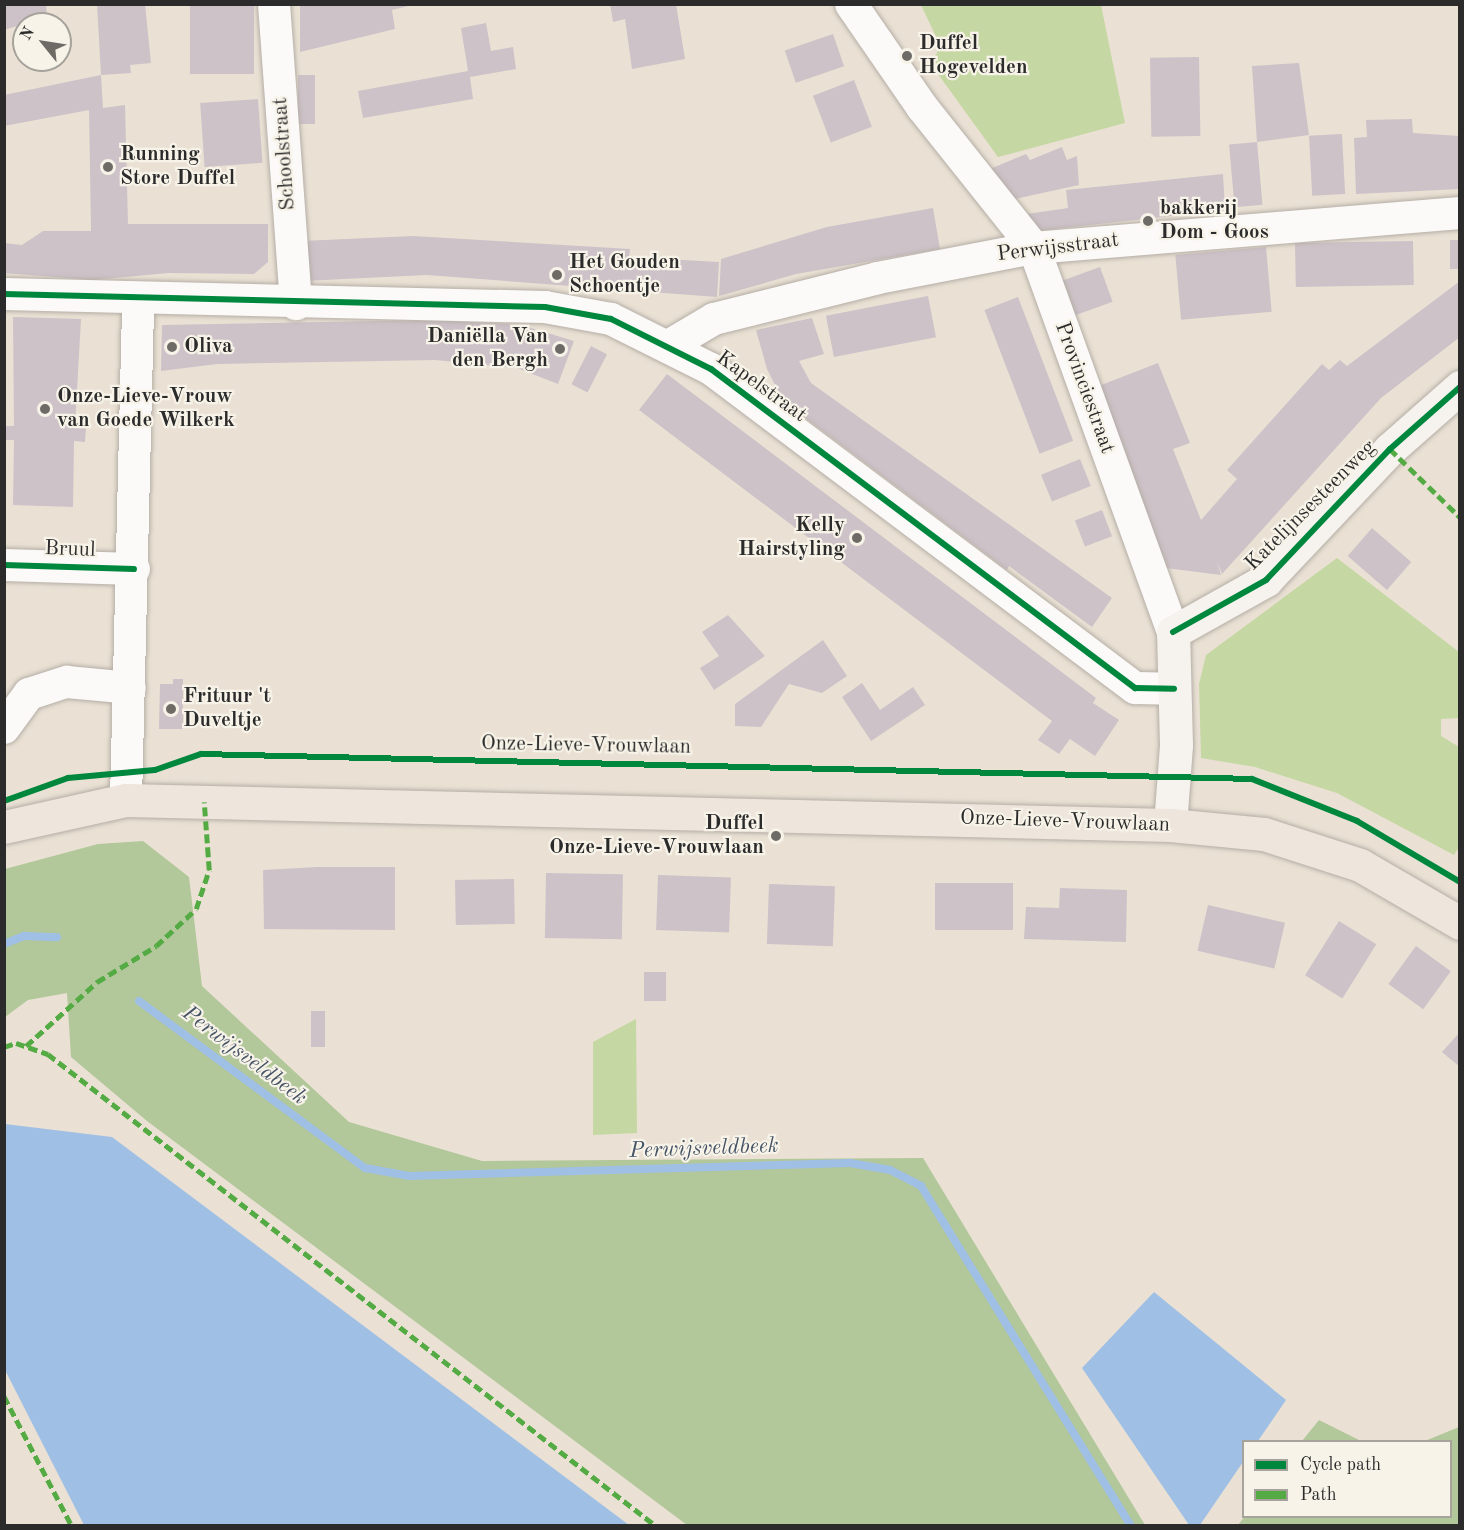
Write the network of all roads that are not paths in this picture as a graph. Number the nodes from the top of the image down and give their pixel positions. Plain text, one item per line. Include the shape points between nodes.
1 (274, 4) edge
2 (851, 4) edge
3 (1460, 213) edge
4 (1034, 248) junction
5 (4, 294) edge
6 (138, 301) junction
7 (296, 304) junction
8 (669, 345) junction
9 (1460, 387) edge
10 (4, 565) edge
11 (134, 569) junction
12 (1173, 632) junction
13 (130, 688) junction
14 (1174, 689) junction
15 (4, 728) edge
16 (126, 800) junction
17 (1170, 825) junction
18 (4, 827) edge
19 (1456, 911) edge

1 - 7 street, Schoolstraat
2 - 4 street, Provinciestraat via 922,107
3 - 4 street, Perwijsstraat
4 - 8 street, Perwijsstraat via 878,278 714,320
4 - 12 street, Provinciestraat
5 - 6 street, Kapelstraat
6 - 7 street, Kapelstraat
6 - 11 street
7 - 8 street, Kapelstraat via 544,307 611,319
8 - 14 street, Kapelstraat via 711,369 1136,688
9 - 12 street, Katelijnsesteenweg via 1390,449 1266,580
10 - 11 street, Bruul
11 - 13 street
12 - 14 street, Provinciestraat
13 - 15 street via 67,682 29,694
13 - 16 street
14 - 17 street, Provinciestraat
16 - 17 main road, Onze-Lieve-Vrouwlaan
16 - 18 main road, Onze-Lieve-Vrouwlaan
17 - 19 main road, Onze-Lieve-Vrouwlaan via 1264,834 1360,866

